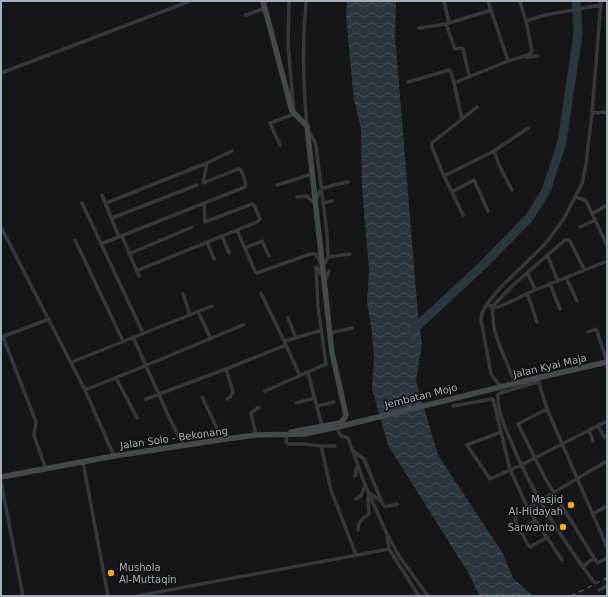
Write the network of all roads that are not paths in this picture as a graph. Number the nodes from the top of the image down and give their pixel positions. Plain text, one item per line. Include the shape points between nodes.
1 (190, 1) edge
2 (263, 1) edge
3 (289, 1) edge
4 (306, 1) edge
5 (444, 1) edge
6 (488, 1) edge
7 (520, 2) dead end
8 (600, 3) edge
9 (265, 8) junction
10 (491, 10) junction
11 (246, 15) dead end
12 (526, 21) junction
13 (448, 23) junction
14 (419, 28) dead end
15 (538, 56) dead end
16 (508, 61) junction
17 (1, 73) edge
18 (469, 76) junction
19 (408, 82) dead end
20 (454, 83) junction
21 (477, 106) dead end
22 (607, 112) edge
23 (592, 113) junction
24 (295, 115) junction
25 (462, 120) junction
26 (528, 128) dead end
27 (307, 129) junction
28 (280, 145) dead end
29 (232, 151) dead end
30 (494, 151) junction
31 (207, 163) junction
32 (312, 174) junction
33 (444, 176) junction
34 (348, 182) dead end
35 (197, 185) dead end
36 (277, 185) dead end
37 (321, 189) junction
38 (512, 190) dead end
39 (452, 192) junction
40 (102, 195) dead end
41 (297, 197) dead end
42 (576, 197) junction
43 (332, 201) dead end
44 (82, 203) dead end
45 (106, 203) junction
46 (204, 203) junction
47 (316, 203) junction
48 (323, 203) junction
49 (607, 205) edge
50 (488, 211) dead end
51 (592, 214) junction
52 (463, 215) dead end
53 (112, 218) junction
54 (595, 220) junction
55 (192, 227) dead end
56 (580, 227) dead end
57 (1, 228) edge
58 (237, 230) junction
59 (121, 236) junction
60 (222, 236) junction
61 (75, 240) dead end
62 (207, 242) junction
63 (101, 244) junction
64 (607, 245) edge
65 (245, 248) junction
66 (229, 253) dead end
67 (130, 254) junction
68 (350, 254) dead end
69 (269, 256) dead end
70 (328, 257) junction
71 (548, 257) junction
72 (214, 259) dead end
73 (607, 261) edge
74 (322, 266) junction
75 (584, 270) junction
76 (136, 271) junction
77 (329, 271) dead end
78 (528, 274) junction
79 (139, 276) dead end
80 (566, 277) junction
81 (324, 279) junction
82 (558, 281) junction
83 (550, 284) junction
84 (535, 290) junction
85 (261, 293) dead end
86 (528, 293) junction
87 (182, 294) dead end
88 (577, 301) dead end
89 (212, 306) dead end
90 (486, 306) junction
91 (492, 307) junction
92 (560, 309) dead end
93 (198, 312) junction
94 (190, 315) junction
95 (288, 318) dead end
96 (49, 319) junction
97 (537, 322) dead end
98 (243, 325) dead end
99 (352, 328) dead end
100 (322, 330) junction
101 (588, 332) dead end
102 (143, 333) junction
103 (330, 333) junction
104 (133, 337) junction
105 (2, 338) edge
106 (296, 338) junction
107 (211, 339) junction
108 (123, 341) junction
109 (286, 343) junction
110 (72, 362) junction
111 (607, 362) edge
112 (145, 366) junction
113 (226, 369) junction
114 (308, 373) junction
115 (300, 376) junction
116 (116, 378) junction
117 (538, 380) junction
118 (515, 383) junction
119 (498, 387) junction
120 (85, 390) junction
121 (265, 392) dead end
122 (159, 394) junction
123 (202, 397) dead end
124 (315, 398) junction
125 (146, 399) dead end
126 (226, 399) dead end
127 (334, 402) dead end
128 (296, 403) dead end
129 (317, 406) junction
130 (452, 406) dead end
131 (258, 407) dead end
132 (548, 409) junction
133 (137, 418) dead end
134 (607, 421) edge
135 (351, 424) joint
136 (322, 426) junction
137 (598, 426) junction
138 (337, 427) junction
139 (589, 430) junction
140 (501, 432) junction
141 (256, 435) junction
142 (279, 435) junction
143 (287, 435) junction
144 (604, 437) dead end
145 (222, 439) junction
146 (593, 441) dead end
147 (563, 443) junction
148 (183, 445) junction
149 (321, 446) junction
150 (335, 446) dead end
151 (351, 449) junction
152 (114, 456) junction
153 (534, 457) junction
154 (607, 461) edge
155 (83, 462) junction
156 (521, 465) junction
157 (357, 466) junction
158 (46, 469) junction
159 (510, 469) junction
160 (355, 476) dead end
161 (1, 477) edge
162 (578, 478) junction
163 (1, 482) edge
164 (365, 484) junction
165 (369, 493) junction
166 (554, 493) junction
167 (356, 499) dead end
168 (382, 501) junction
169 (541, 501) junction
170 (397, 504) dead end
171 (607, 506) edge
172 (528, 509) junction
173 (592, 514) junction
174 (535, 521) junction
175 (358, 530) dead end
176 (519, 530) junction
177 (387, 534) junction
178 (546, 538) junction
179 (607, 547) edge
180 (388, 549) junction
181 (356, 555) junction
182 (594, 558) junction
183 (607, 558) edge
184 (562, 560) dead end
185 (582, 567) junction
186 (594, 582) dead end
187 (607, 586) edge
188 (599, 590) dead end
189 (23, 596) edge
190 (108, 596) edge
191 (137, 596) edge
192 (419, 596) edge
193 (428, 596) edge

1 - 17 street
2 - 9 main road
3 - 24 street via 288,44
4 - 27 street via 303,85
5 - 13 street
6 - 10 street
7 - 12 street
8 - 12 street
8 - 23 street
9 - 11 street
9 - 24 main road
10 - 13 street
10 - 16 street
12 - 16 street via 532,51 528,55
13 - 14 street
13 - 18 street via 455,49 463,50
15 - 16 street
16 - 18 street
18 - 20 street
19 - 20 street via 449,70
20 - 25 street
21 - 25 street
22 - 23 street
23 - 42 street via 586,164
24 - 27 main road via 302,120
24 - 28 street via 270,123
25 - 33 street via 432,145
26 - 30 street
27 - 32 main road
27 - 37 street via 316,146
29 - 31 street
30 - 33 street
30 - 38 street
31 - 45 street
31 - 46 street via 203,183 238,169 241,170 246,184 245,187
32 - 36 street
32 - 47 main road
33 - 39 street
34 - 37 street
35 - 53 street
37 - 47 street
37 - 48 street
39 - 50 street via 474,180
39 - 52 street
40 - 45 street
41 - 47 street via 307,196
42 - 51 street via 585,200
42 - 90 street via 545,244 500,288
43 - 48 street
44 - 63 street
45 - 53 street
46 - 58 street via 205,222 253,204 260,219
46 - 59 street
47 - 74 main road
48 - 70 street
49 - 51 street
51 - 54 street
53 - 59 street
54 - 56 street
54 - 64 street
55 - 67 street
57 - 96 street
58 - 60 street
58 - 65 street
59 - 63 street
59 - 67 street
60 - 62 street
60 - 66 street
61 - 108 street
62 - 72 street
62 - 76 street
63 - 102 street
65 - 69 street via 262,241
65 - 74 street via 257,273 310,254 314,254
67 - 76 street
68 - 70 street
70 - 74 street
71 - 75 street via 565,240 569,240
71 - 78 street
71 - 82 street
73 - 75 street
74 - 81 main road
75 - 80 street
76 - 79 street
77 - 81 street
78 - 84 street
78 - 91 street
80 - 82 street
80 - 88 street
81 - 100 street via 315,268
81 - 103 main road
82 - 83 street
83 - 84 street
83 - 92 street
84 - 86 street
85 - 109 street
86 - 91 street via 499,307
86 - 97 street
87 - 94 street
89 - 93 street
90 - 91 street
90 - 119 street via 481,320 491,374
91 - 118 street via 494,328
93 - 94 street
93 - 107 street
94 - 102 street
95 - 106 street
96 - 105 street
96 - 110 street
98 - 107 street
99 - 103 street
100 - 106 street
100 - 114 street via 326,364
101 - 111 street via 595,329 598,331
102 - 104 street
103 - 136 main road via 332,354 346,415 343,421
104 - 108 street
104 - 112 street
105 - 158 street via 36,422 34,436
106 - 109 street
107 - 112 street
108 - 110 street
109 - 113 street
109 - 115 street
110 - 120 street
111 - 117 main road, Jalan Kyai Maja
112 - 116 street
112 - 122 street
113 - 122 street
113 - 126 street via 233,392
114 - 115 street
114 - 124 street
115 - 121 street
116 - 120 street
116 - 133 street
117 - 118 main road, Jalan Kyai Maja
117 - 132 street
117 - 156 street via 498,396 503,422
118 - 119 main road, Jalan Kyai Maja
119 - 135 main road, Jembatan Mojo
120 - 152 street
122 - 125 street
122 - 148 street
123 - 145 street
124 - 128 street
124 - 129 street
127 - 129 street
129 - 136 street
130 - 140 street via 493,399
131 - 141 street via 251,413
132 - 147 street
132 - 153 street via 518,424
134 - 137 street
135 - 138 main road, Jalan Solo - Bekonang
136 - 142 main road
137 - 139 street
137 - 144 street
138 - 143 main road, Jalan Solo - Bekonang
138 - 151 street via 340,435 348,438
139 - 146 street
139 - 147 street
140 - 159 street
140 - 159 street via 467,445 489,478
141 - 142 main road, Jalan Solo - Bekonang
141 - 145 main road, Jalan Solo - Bekonang
142 - 143 main road, Jalan Solo - Bekonang
143 - 149 street via 288,444
145 - 148 main road, Jalan Solo - Bekonang
147 - 153 street
147 - 162 street
148 - 152 main road, Jalan Solo - Bekonang
149 - 150 street
149 - 181 street via 333,498
151 - 157 street
151 - 168 street via 364,459
152 - 155 main road, Jalan Solo - Bekonang
153 - 156 street
153 - 166 street
154 - 162 street
155 - 158 main road, Jalan Solo - Bekonang
155 - 190 street
156 - 159 street
156 - 169 street
157 - 160 street
157 - 164 street
158 - 161 main road, Jalan Solo - Bekonang
159 - 172 street
162 - 166 street
162 - 173 street
163 - 189 street
164 - 165 street
164 - 167 street via 361,496
165 - 168 street
165 - 175 street via 369,514 358,525
165 - 177 street
166 - 169 street
166 - 182 street
168 - 170 street via 385,507
169 - 172 street
169 - 185 street
171 - 173 street
172 - 174 street
172 - 176 street via 514,518
173 - 179 street
174 - 176 street
174 - 178 street
176 - 178 street via 530,547
177 - 180 street
177 - 193 street via 399,556
178 - 184 street
180 - 181 street
180 - 192 street
181 - 191 street
182 - 183 street via 598,563
182 - 185 street
185 - 186 street
187 - 188 street

